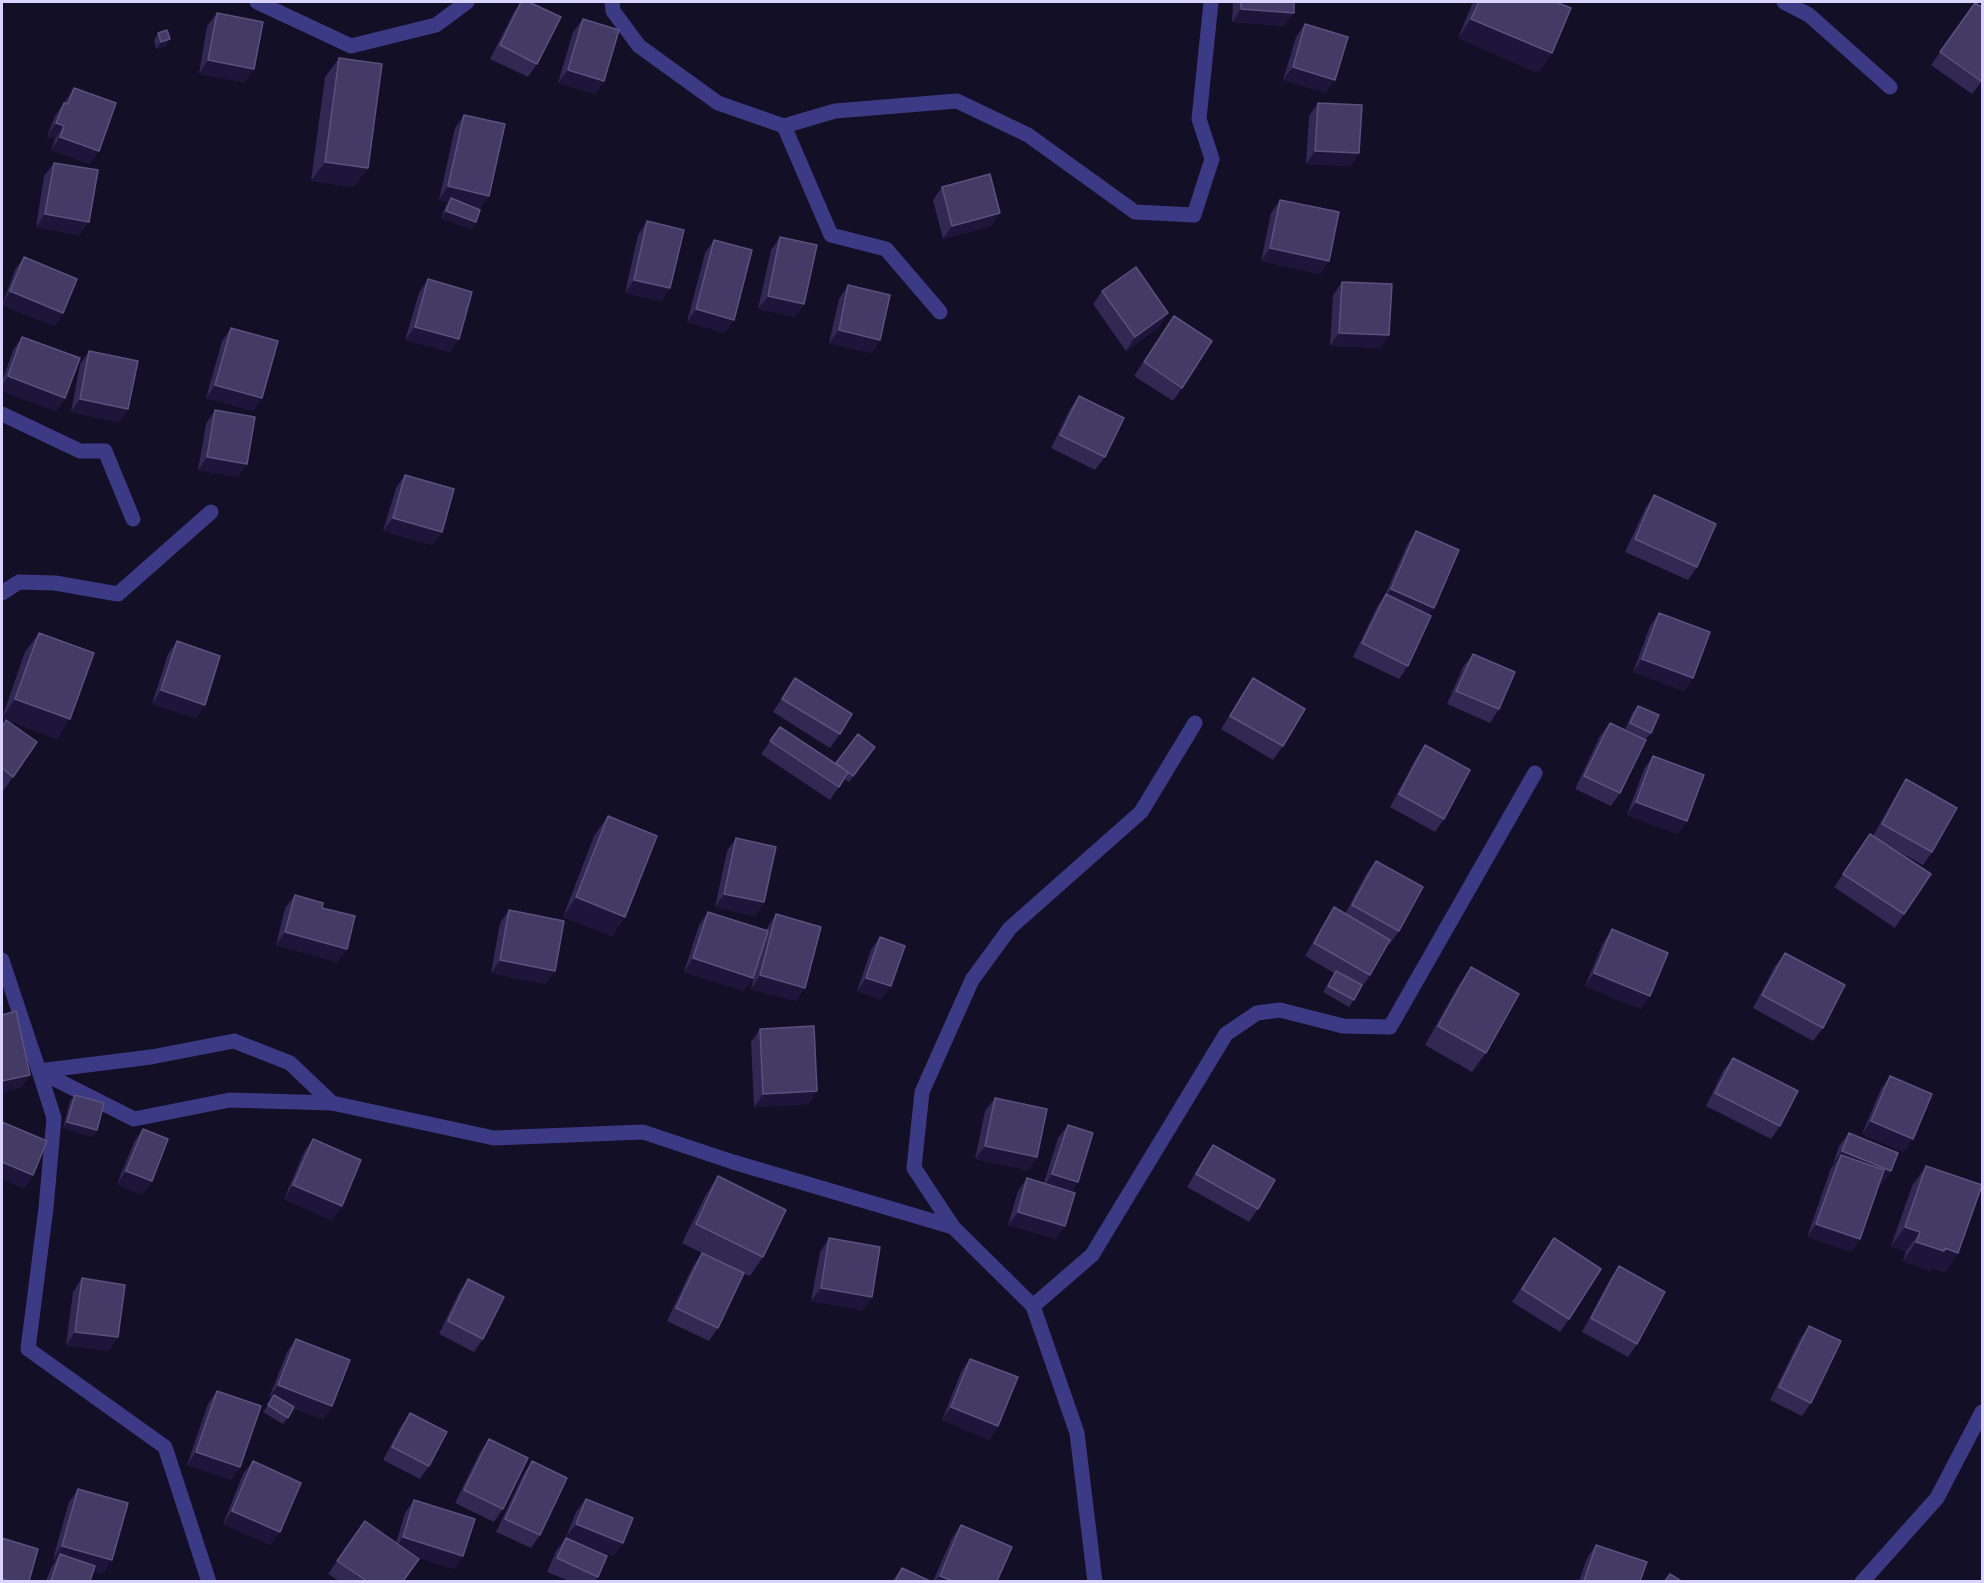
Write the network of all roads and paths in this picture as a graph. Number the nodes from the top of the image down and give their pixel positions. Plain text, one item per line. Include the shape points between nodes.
1 (257, 2) edge
2 (467, 2) edge
3 (612, 2) edge
4 (1211, 2) edge
5 (1784, 2) edge
6 (1890, 87) dead end
7 (784, 126) junction
8 (940, 312) dead end
9 (2, 414) edge
10 (211, 512) dead end
11 (133, 519) dead end
12 (2, 592) edge
13 (1195, 723) dead end
14 (1535, 773) dead end
15 (2, 960) edge
16 (39, 1071) junction
17 (332, 1103) junction
18 (953, 1227) junction
19 (1032, 1306) junction
20 (1983, 1412) edge
21 (209, 1581) edge
22 (1095, 1581) edge
23 (1862, 1581) edge

1 - 2 street via 351,46 436,25
3 - 7 street via 613,11 639,46 718,103
4 - 7 street via 1199,119 1212,159 1194,215 1135,212 1029,135 957,101 835,111
5 - 6 street via 1809,15
7 - 8 street via 831,235 886,249
9 - 11 street via 80,451 105,451
10 - 12 street via 118,594 55,583 18,582
13 - 18 street via 1141,812 1010,928 972,981 922,1092 914,1168
14 - 19 street via 1390,1027 1343,1026 1280,1010 1257,1013 1226,1034 1092,1255
15 - 16 street
16 - 17 street via 134,1119 230,1100
16 - 17 street via 151,1057 234,1041 290,1063
16 - 21 street via 54,1118 28,1349 165,1447
17 - 18 street via 494,1138 643,1132
18 - 19 street
19 - 22 street via 1077,1433
20 - 23 street via 1937,1498

